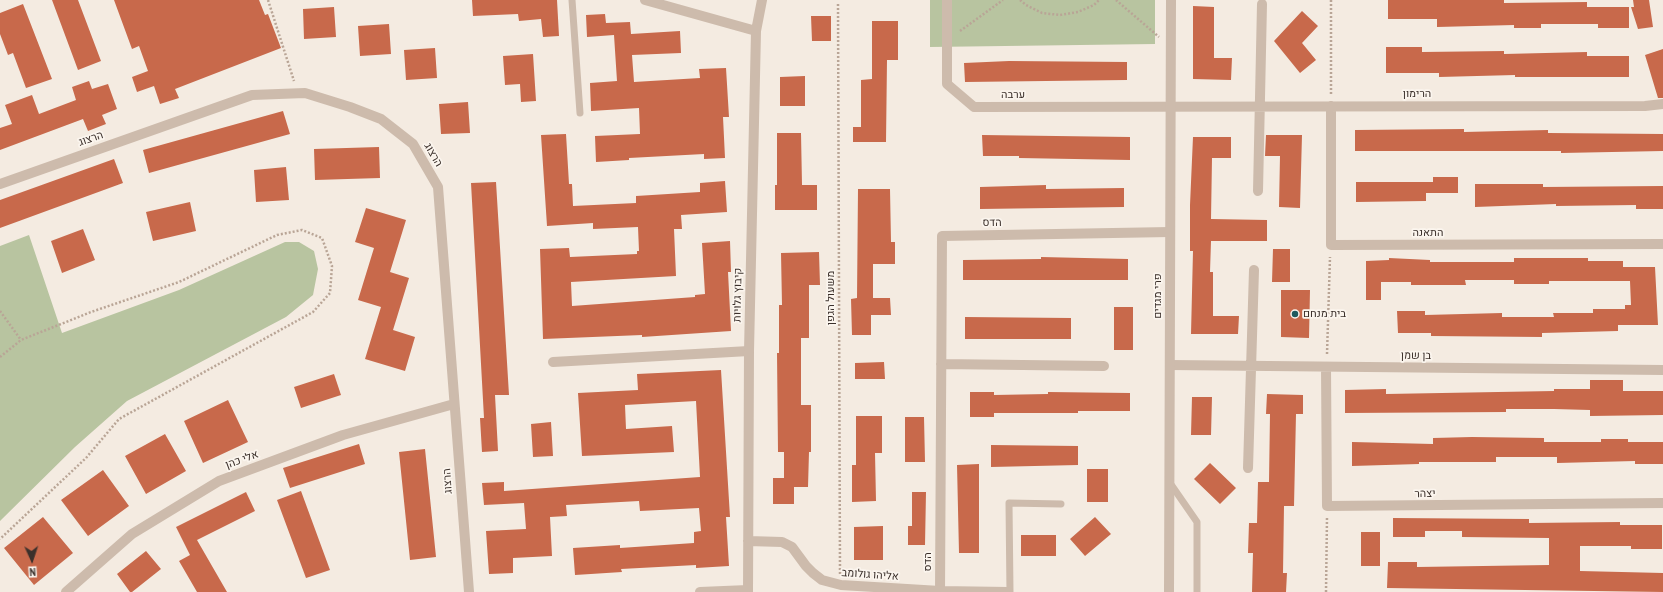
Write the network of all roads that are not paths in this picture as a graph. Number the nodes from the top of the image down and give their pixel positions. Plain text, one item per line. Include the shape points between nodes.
1 (572, 0) edge
2 (645, 0) edge
3 (762, 0) edge
4 (947, 0) edge
5 (1171, 0) edge
6 (1262, 4) dead end
7 (756, 30) junction
8 (1663, 104) edge
9 (1171, 106) junction
10 (1260, 106) junction
11 (1331, 106) junction
12 (580, 113) dead end
13 (0, 184) edge
14 (1258, 191) dead end
15 (1170, 232) junction
16 (1663, 244) edge
17 (1254, 270) dead end
18 (749, 351) junction
19 (553, 362) dead end
20 (941, 364) junction
21 (1170, 365) junction
22 (1104, 366) dead end
23 (1251, 366) junction
24 (1326, 367) junction
25 (1663, 370) edge
26 (454, 404) junction
27 (1248, 468) dead end
28 (1170, 483) junction
29 (1663, 503) edge
30 (1061, 504) dead end
31 (748, 541) junction
32 (748, 591) edge
33 (66, 592) edge
34 (468, 592) edge
35 (700, 592) edge
36 (940, 592) edge
37 (1009, 592) edge
38 (1169, 592) edge
39 (1198, 592) edge

1 - 12 lane
2 - 7 street
3 - 7 street, קיבוץ גלויות
4 - 9 street, ערבה via 947,84 974,107
5 - 9 street, פרי מגדים
6 - 10 street
7 - 18 street, קיבוץ גלויות
8 - 11 street, הרימון
9 - 10 street, הרימון
9 - 15 street, פרי מגדים
10 - 11 street, הרימון
10 - 14 street
11 - 16 street, התאנה via 1331,245
13 - 26 street, הרצוג via 252,95 305,93 381,119 413,144 438,187
15 - 20 street, הדס via 942,236
15 - 21 street, פרי מגדים
17 - 23 street
18 - 19 street
18 - 31 street, קיבוץ גלויות
20 - 22 street
20 - 36 street, הדס
21 - 23 street, בן שמן
21 - 28 street, פרי מגדים
23 - 24 street, בן שמן
23 - 27 street
24 - 25 street, בן שמן
24 - 29 street, יצהר via 1327,506
26 - 33 street, אלי כהן via 343,435 219,481 132,534
26 - 34 street, הרצוג
28 - 38 street, פרי מגדים
28 - 39 lane via 1197,522
30 - 37 lane via 1009,503
31 - 32 street, קיבוץ גלויות
31 - 36 street, אליהו גולומב via 782,542 792,547 822,580 840,586
32 - 35 street
36 - 37 street, אליהו גולומב

